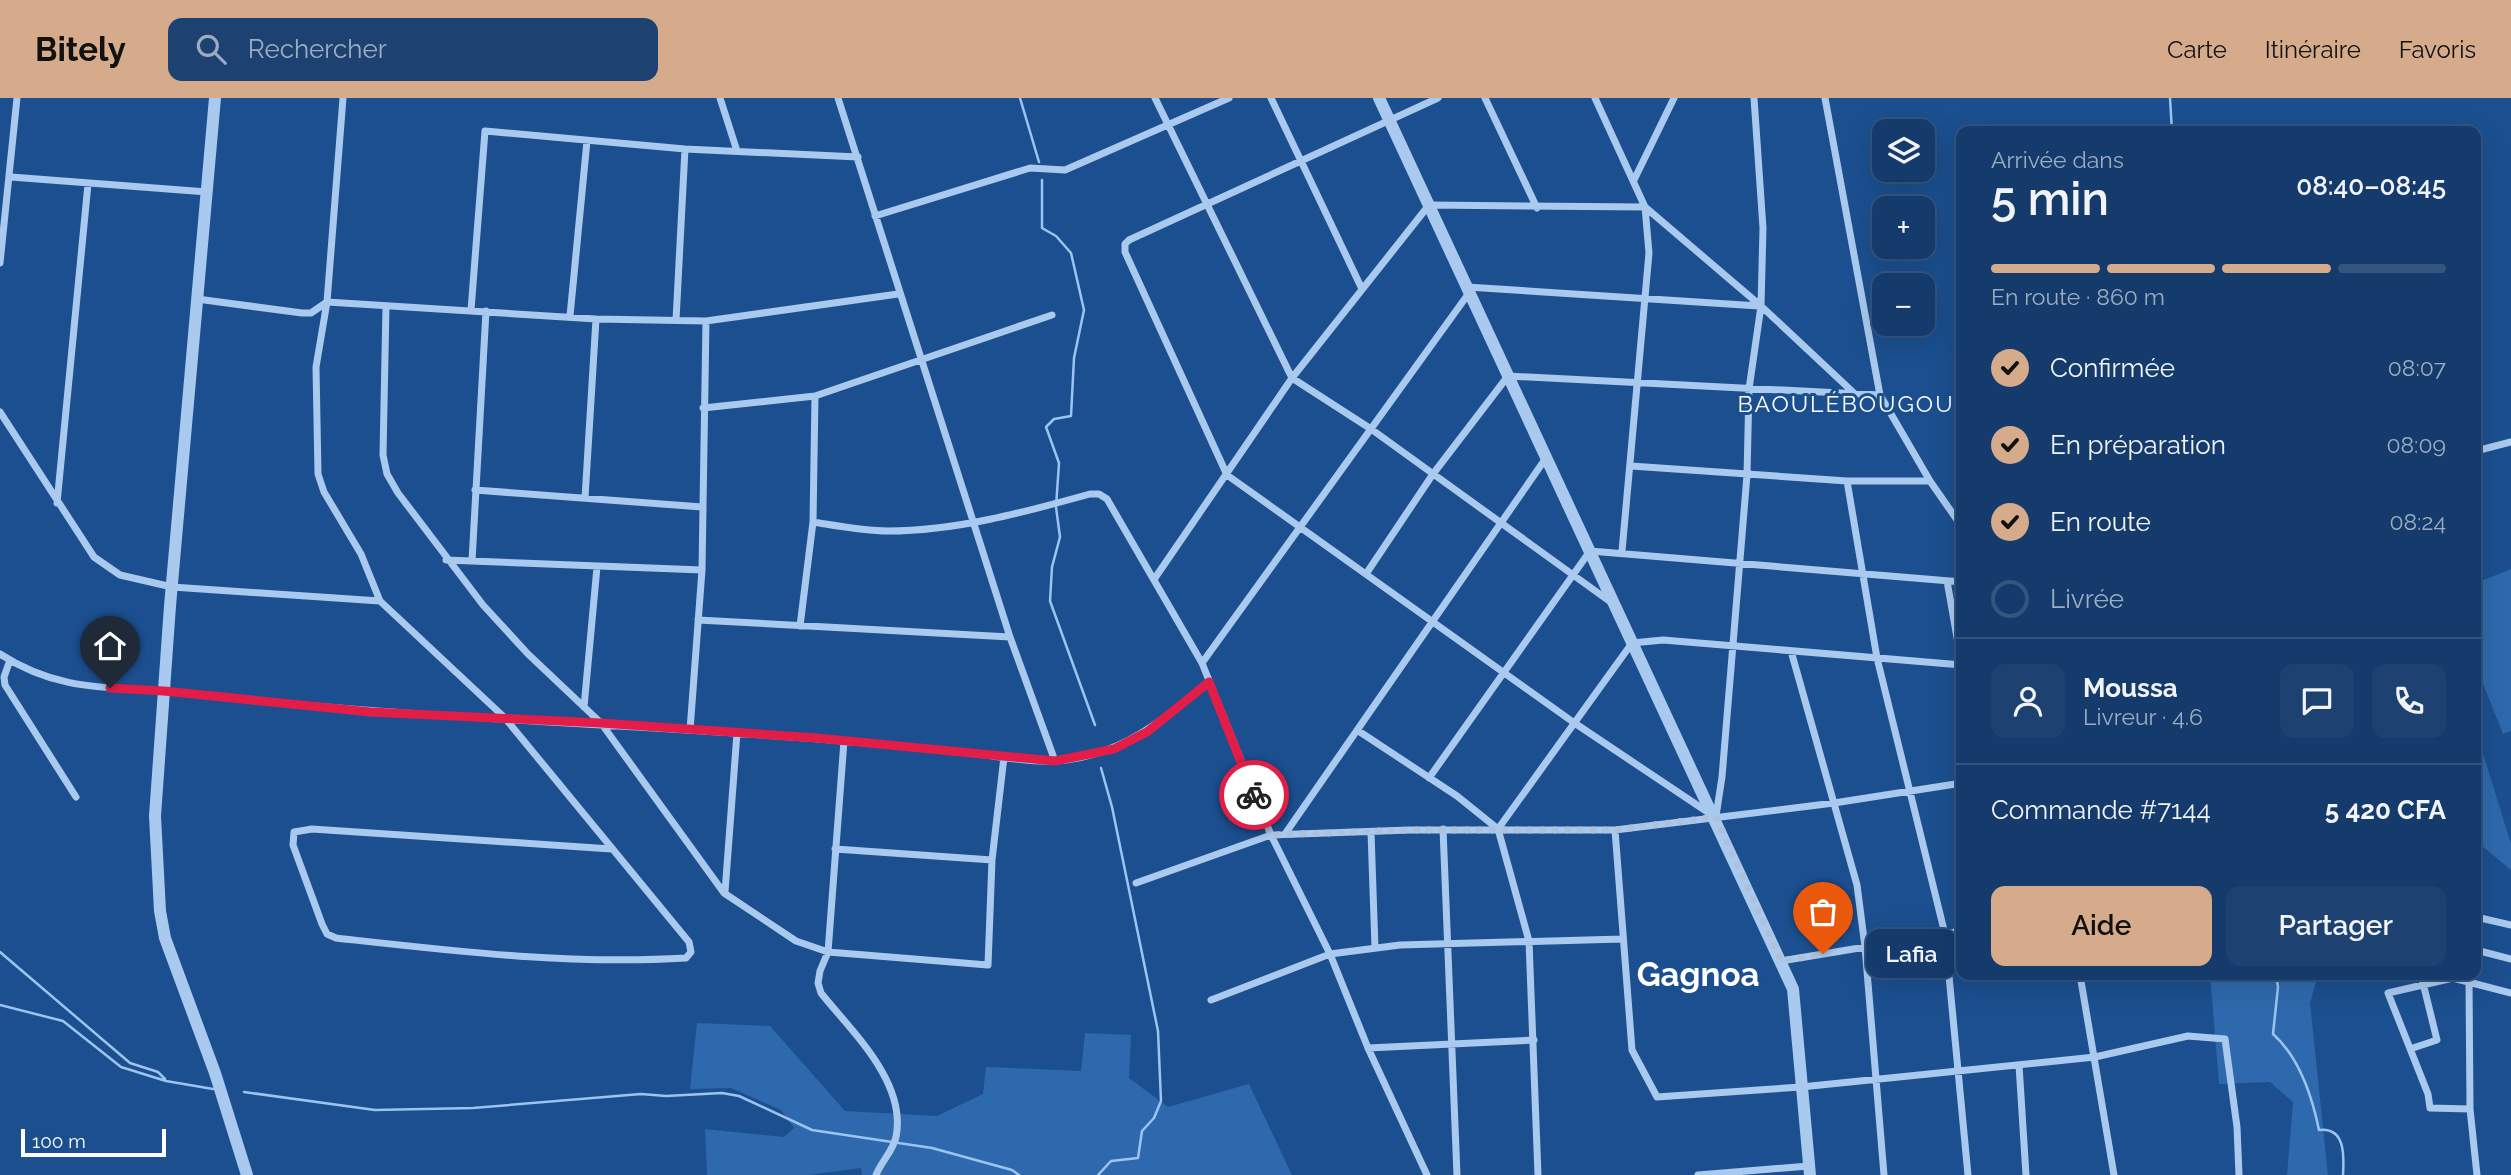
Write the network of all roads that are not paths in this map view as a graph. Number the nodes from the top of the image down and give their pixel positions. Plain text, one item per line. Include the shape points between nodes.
1 (17, 98) edge
2 (215, 98) edge
3 (343, 98) edge
4 (720, 98) edge
5 (838, 98) edge
6 (1155, 98) edge
7 (1229, 98) edge
8 (1271, 98) edge
9 (1379, 98) edge
10 (1438, 98) edge
11 (1485, 98) edge
12 (1595, 98) edge
13 (1674, 98) edge
14 (1754, 98) edge
15 (1825, 98) edge
16 (1389, 119) junction
17 (1169, 126) junction
18 (587, 141) junction
19 (685, 149) junction
20 (737, 151) junction
21 (858, 156) junction
22 (1301, 161) junction
23 (11, 177) junction
24 (1633, 180) junction
25 (88, 184) junction
26 (207, 192) junction
27 (1206, 203) junction
28 (1429, 205) junction
29 (1645, 207) junction
30 (1537, 208) junction
31 (875, 216) junction
32 (0, 262) edge
33 (1362, 289) junction
34 (1468, 290) junction
35 (898, 294) junction
36 (197, 299) junction
37 (1645, 299) junction
38 (327, 302) junction
39 (386, 306) junction
40 (1761, 306) junction
41 (471, 310) junction
42 (486, 312) junction
43 (1052, 315) dead end
44 (570, 316) junction
45 (596, 319) junction
46 (676, 320) junction
47 (706, 321) junction
48 (921, 359) junction
49 (1508, 376) junction
50 (1292, 378) junction
51 (1638, 384) junction
52 (1749, 389) junction
53 (1855, 394) junction
54 (1880, 395) junction
55 (815, 397) junction
56 (703, 408) junction
57 (0, 412) edge
58 (1371, 429) junction
59 (2511, 442) edge
60 (2481, 450) edge
61 (1546, 457) junction
62 (1631, 466) junction
63 (1433, 474) junction
64 (1227, 475) junction
65 (1747, 475) junction
66 (1846, 481) junction
67 (1930, 481) junction
68 (475, 490) junction
69 (585, 498) junction
70 (58, 503) junction
71 (702, 507) junction
72 (1956, 518) edge
73 (813, 522) junction
74 (974, 523) junction
75 (1502, 524) junction
76 (1300, 527) junction
77 (1590, 551) junction
78 (1622, 551) junction
79 (446, 560) junction
80 (472, 561) junction
81 (1740, 563) junction
82 (597, 567) junction
83 (702, 570) junction
84 (1864, 573) junction
85 (1366, 574) junction
86 (1573, 574) junction
87 (1155, 578) junction
88 (1947, 580) junction
89 (1956, 581) edge
90 (172, 587) junction
91 (380, 601) junction
92 (1615, 605) junction
93 (698, 620) junction
94 (1433, 622) junction
95 (800, 626) junction
96 (1956, 632) edge
97 (1010, 637) junction
98 (1632, 643) junction
99 (1733, 647) junction
100 (1791, 651) junction
101 (0, 654) edge
102 (1877, 658) junction
103 (10, 660) junction
104 (1202, 663) junction
105 (1956, 665) edge
106 (1505, 673) junction
107 (1209, 682) junction
108 (164, 691) junction
109 (584, 708) junction
110 (505, 719) junction
111 (1573, 722) junction
112 (601, 723) junction
113 (690, 730) junction
114 (1357, 730) junction
115 (737, 733) junction
116 (844, 741) junction
117 (1004, 757) junction
118 (1055, 761) junction
119 (1430, 778) junction
120 (1956, 784) edge
121 (1910, 791) junction
122 (76, 797) dead end
123 (1834, 803) junction
124 (1716, 817) junction
125 (1498, 829) junction
126 (1443, 830) junction
127 (1615, 830) junction
128 (1371, 832) junction
129 (1285, 834) junction
130 (1271, 835) junction
131 (611, 849) junction
132 (835, 849) junction
133 (992, 860) junction
134 (1136, 883) dead end
135 (724, 893) junction
136 (2481, 918) edge
137 (2511, 925) edge
138 (1956, 932) edge
139 (1945, 934) junction
140 (1622, 939) junction
141 (1529, 941) junction
142 (1449, 944) junction
143 (1865, 947) junction
144 (1375, 948) junction
145 (2481, 951) edge
146 (828, 952) junction
147 (1330, 954) junction
148 (2511, 959) edge
149 (1781, 961) junction
150 (2081, 980) edge
151 (2422, 980) edge
152 (2444, 980) edge
153 (2469, 980) joint
154 (2423, 985) junction
155 (2511, 993) edge
156 (1211, 1000) dead end
157 (1534, 1040) junction
158 (1452, 1043) junction
159 (1368, 1048) junction
160 (2410, 1049) junction
161 (2095, 1057) junction
162 (2018, 1065) junction
163 (1959, 1071) junction
164 (1875, 1080) junction
165 (1801, 1087) junction
166 (2470, 1109) junction
167 (1809, 1170) edge
168 (247, 1175) edge
169 (876, 1175) edge
170 (1427, 1175) edge
171 (1457, 1175) edge
172 (1538, 1175) edge
173 (1698, 1175) edge
174 (1884, 1175) edge
175 (1968, 1175) edge
176 (2026, 1175) edge
177 (2113, 1175) edge
178 (2239, 1175) edge
179 (2477, 1175) edge

1 - 23 street
2 - 26 street
3 - 38 street
4 - 20 street
5 - 21 street
6 - 17 street
7 - 17 street
8 - 22 street
9 - 16 street
10 - 16 street
11 - 30 street
12 - 24 street
13 - 24 street
14 - 40 street via 1763,228
15 - 54 street
16 - 22 street
16 - 28 street
17 - 27 street
17 - 31 street via 1065,170 1030,167
18 - 19 street
18 - 41 street via 485,131
18 - 44 street
19 - 20 street
19 - 46 street
20 - 21 street
21 - 31 street
22 - 27 street
22 - 33 street
23 - 25 street
23 - 32 street
24 - 29 street
25 - 26 street
25 - 70 street
26 - 36 street
27 - 50 street
27 - 64 street via 1129,240 1125,252
28 - 30 street
28 - 33 street
28 - 34 street
29 - 30 street
29 - 37 street via 1649,253
29 - 40 street
31 - 35 street
33 - 50 street
34 - 37 street
34 - 49 street
34 - 58 street
35 - 47 street
35 - 48 street
36 - 38 street via 302,313 311,313
36 - 90 street
37 - 40 street
37 - 51 street
38 - 39 street
38 - 91 street via 316,367 318,474 361,554
39 - 41 street
39 - 79 street via 382,428 387,474
40 - 52 street
40 - 53 street
41 - 42 street
42 - 44 street
42 - 68 street
43 - 48 street
44 - 45 street
45 - 46 street
45 - 69 street
46 - 47 street
47 - 56 street
48 - 55 street
48 - 74 street
49 - 51 street
49 - 61 street
49 - 63 street
50 - 58 street
50 - 64 street
51 - 52 street
51 - 62 street
52 - 53 street
52 - 65 street
53 - 54 street
54 - 67 street
55 - 56 street
55 - 73 street
56 - 71 street
57 - 70 street
58 - 63 street
58 - 76 street
59 - 60 street
61 - 75 street
61 - 77 street
62 - 65 street
62 - 78 street
63 - 75 street
63 - 85 street
64 - 76 street
64 - 87 street
65 - 66 street
65 - 81 street
66 - 67 street
66 - 84 street
67 - 72 street
68 - 69 street
68 - 80 street
69 - 71 street
70 - 90 street via 104,567
71 - 83 street
73 - 74 street via 888,531
73 - 95 street
74 - 87 street via 1099,494 1107,499
74 - 97 street
75 - 86 street
75 - 94 street
76 - 85 street
76 - 104 street
77 - 78 street
77 - 86 street
77 - 92 street
78 - 81 street
79 - 80 street
79 - 109 street via 528,654
80 - 82 street
81 - 84 street
81 - 99 street
82 - 83 street
82 - 109 street
83 - 93 street
84 - 88 street
84 - 102 street
85 - 94 street
86 - 92 street
86 - 106 street
87 - 104 street
88 - 89 street
88 - 96 street
90 - 91 street
90 - 108 street
91 - 110 street
92 - 98 street
93 - 95 street
93 - 113 street
94 - 106 street
94 - 114 street
95 - 97 street
97 - 118 street
98 - 99 street via 1663,640
98 - 111 street
98 - 124 street
99 - 100 street
99 - 124 street
100 - 102 street
100 - 123 street
101 - 103 street
102 - 105 street
102 - 121 street
103 - 108 street via 43,678
103 - 122 street via 5,685
104 - 107 street
106 - 111 street
106 - 119 street
107 - 118 street via 1147,732 1114,749
107 - 130 street
108 - 110 street via 370,712
108 - 168 street via 155,816 162,925
109 - 112 street
110 - 112 street
110 - 131 street
111 - 124 street
111 - 125 street
112 - 113 street
112 - 135 street
113 - 115 street
114 - 119 street
114 - 129 street
115 - 116 street
115 - 135 street
116 - 117 street
116 - 132 street
117 - 118 street
117 - 133 street
119 - 125 street
120 - 121 street
121 - 123 street
121 - 139 street
123 - 124 street
123 - 143 street via 1857,885
124 - 127 street
124 - 149 street
125 - 126 street
125 - 127 street
125 - 141 street
126 - 128 street
126 - 142 street
127 - 140 street
128 - 129 street
128 - 144 street
129 - 130 street
130 - 134 street
130 - 147 street
131 - 131 street via 312,829 293,832 293,845 321,924 336,939 532,958 615,962 686,958 691,952 689,942
132 - 133 street
132 - 146 street
133 - 146 street via 988,965
135 - 146 street via 796,941
136 - 137 street
138 - 139 street
139 - 143 street
139 - 163 street
140 - 141 street
140 - 165 street via 1632,1050 1657,1097
141 - 142 street
141 - 157 street
142 - 144 street
142 - 158 street
143 - 149 street
143 - 164 street
144 - 147 street
145 - 148 street
146 - 169 street via 820,971 821,993 876,1062 897,1114 894,1143
147 - 156 street
147 - 159 street
149 - 165 street via 1793,989
150 - 161 street
151 - 154 street
152 - 154 street
153 - 155 street
153 - 166 street
154 - 160 street via 2437,1040
154 - 160 street via 2388,993
157 - 158 street
157 - 172 street
158 - 159 street
158 - 171 street
159 - 170 street
160 - 166 street via 2430,1108
161 - 162 street
161 - 177 street
161 - 178 street via 2188,1036 2225,1039
162 - 163 street
162 - 176 street
163 - 164 street
163 - 175 street
164 - 165 street
164 - 174 street
165 - 167 street
166 - 179 street
167 - 173 street

